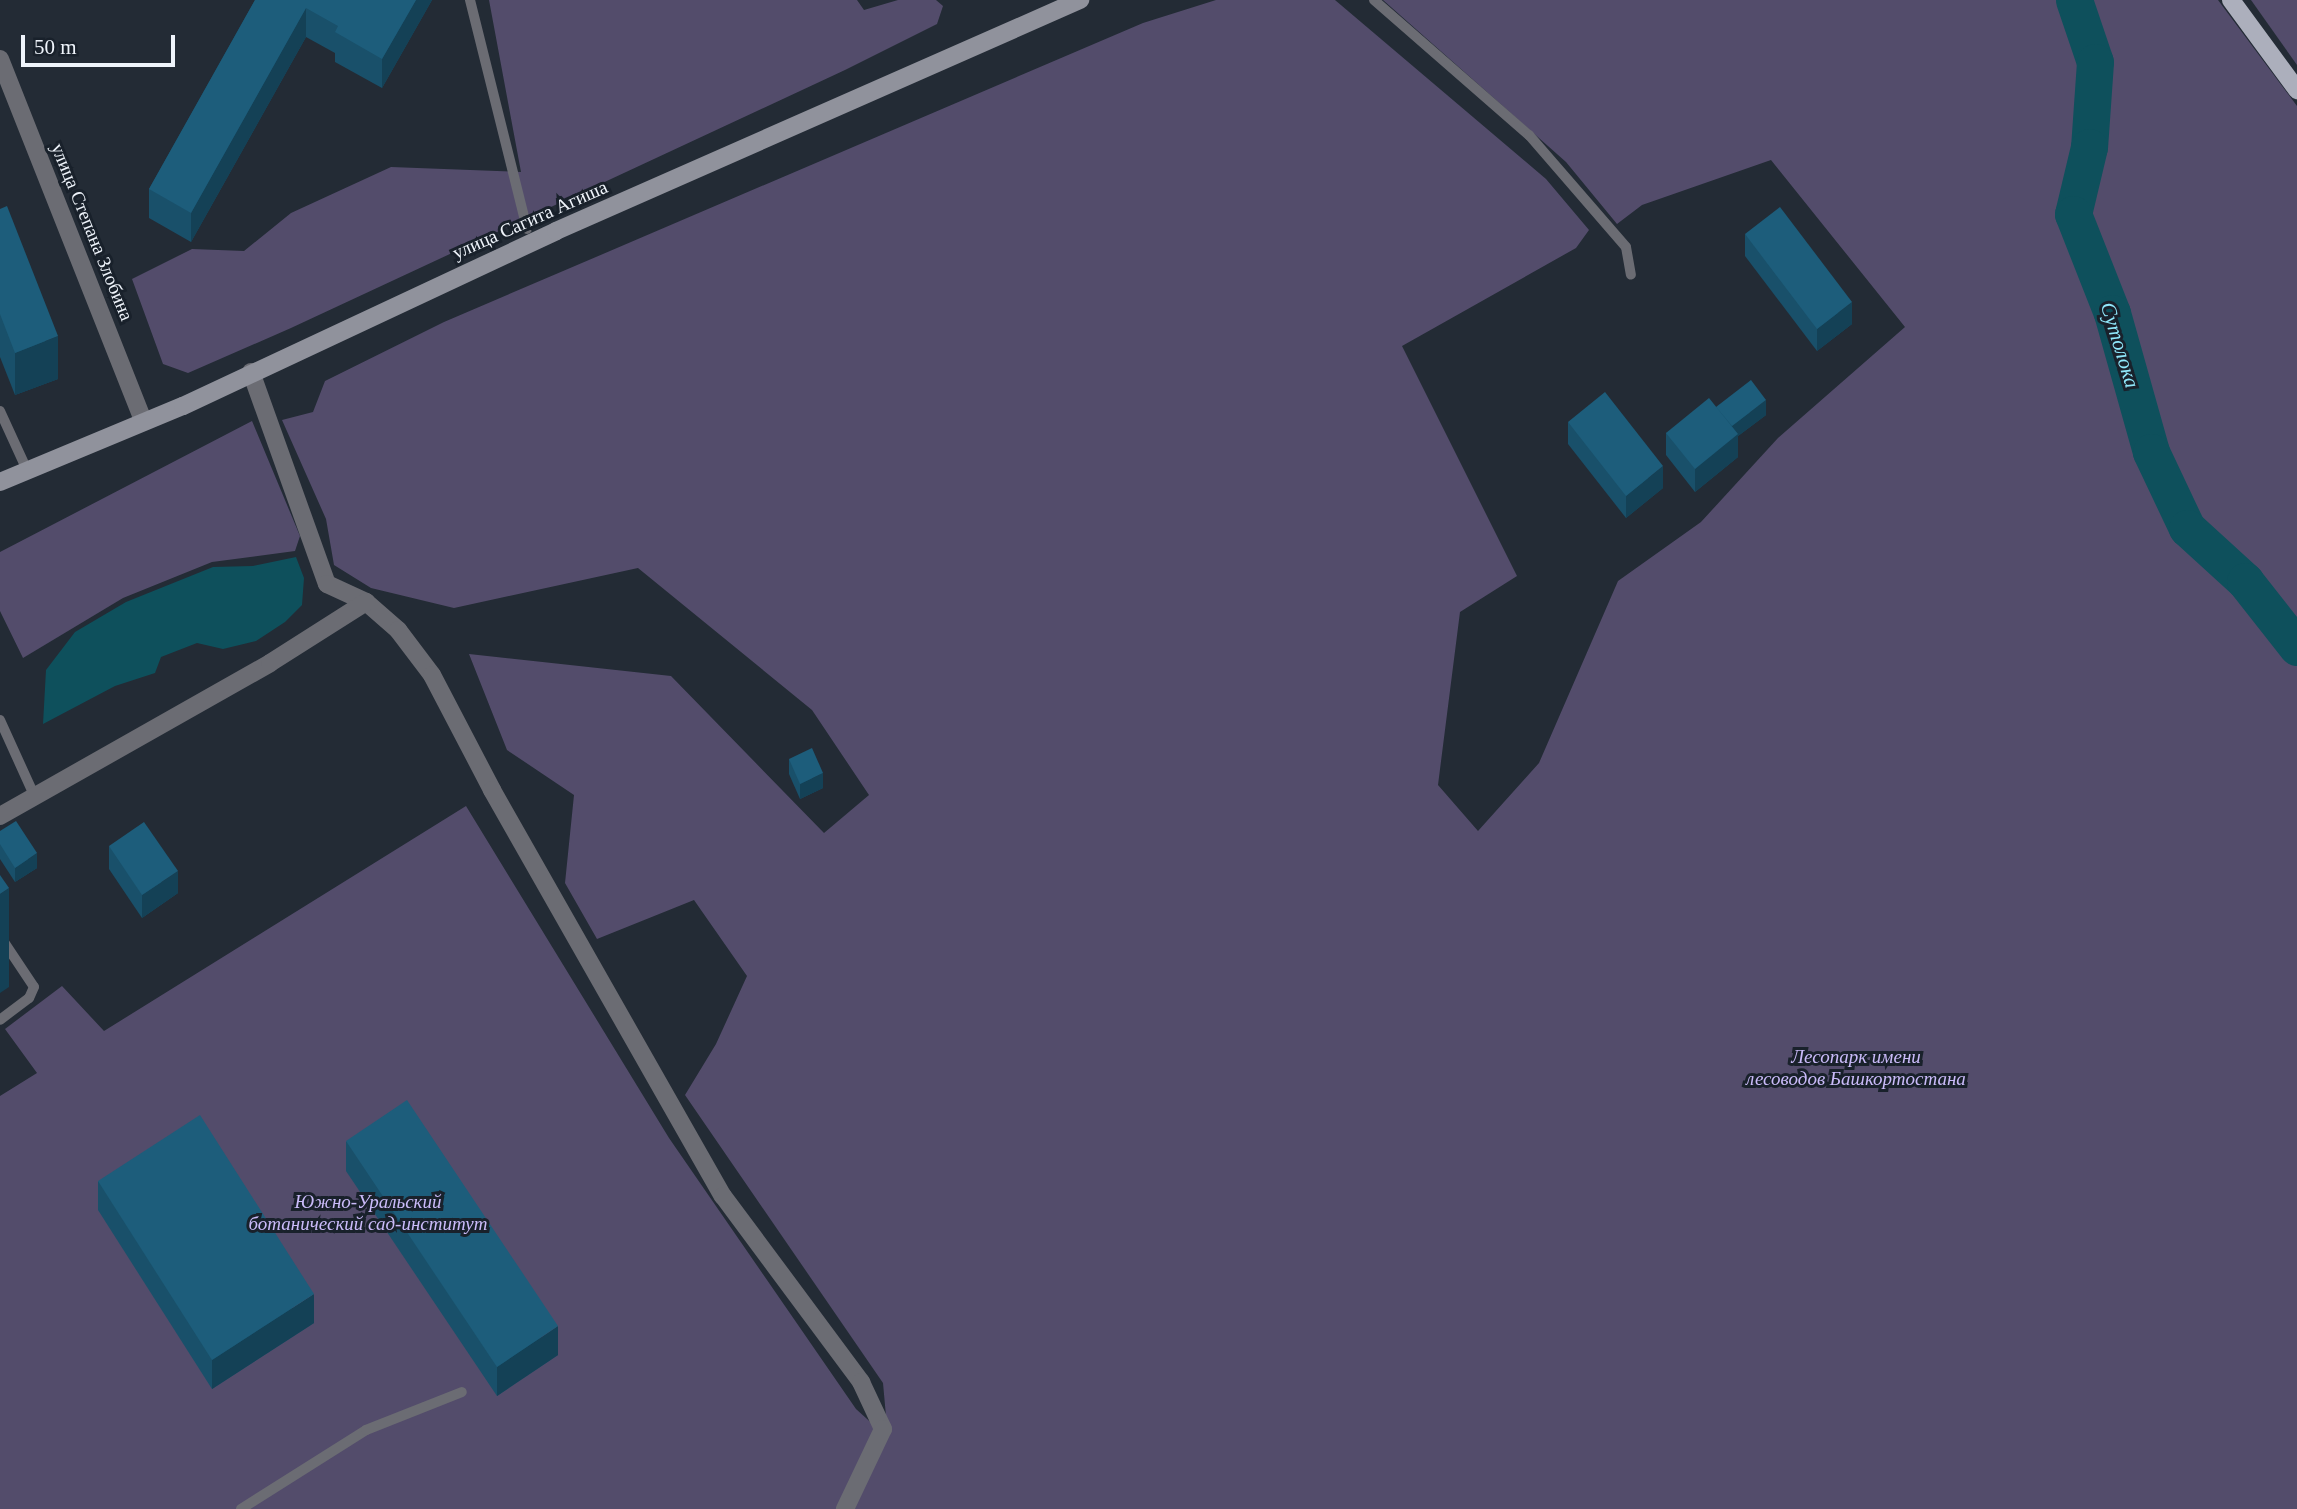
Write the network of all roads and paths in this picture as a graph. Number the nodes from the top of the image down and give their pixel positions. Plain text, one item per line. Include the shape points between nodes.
1 (470, 0) edge
2 (1080, 0) edge
3 (1374, 0) edge
4 (2231, 0) edge
5 (0, 59) edge
6 (2297, 90) edge
7 (527, 229) dead end
8 (1631, 275) dead end
9 (251, 372) junction
10 (0, 411) edge
11 (144, 420) junction
12 (27, 470) junction
13 (0, 482) edge
14 (366, 602) junction
15 (0, 720) edge
16 (35, 797) junction
17 (0, 817) edge
18 (0, 936) edge
19 (0, 1020) edge
20 (462, 1392) dead end
21 (241, 1509) edge
22 (845, 1509) edge

1 - 7 lane
2 - 9 main road, улица Сагита Агиша via 607,208
3 - 8 lane via 1529,135 1626,247
4 - 6 main road
5 - 11 street, улица Степана Злобина
9 - 11 main road, улица Сагита Агиша
9 - 14 street via 327,584
10 - 12 lane
11 - 12 main road, улица Сагита Агиша
12 - 13 main road, улица Сагита Агиша
14 - 16 street via 270,663
14 - 22 street via 398,630 432,676 723,1196 861,1382 883,1429
15 - 16 lane
16 - 17 street
18 - 19 lane via 34,986 29,998
20 - 21 lane via 366,1430

